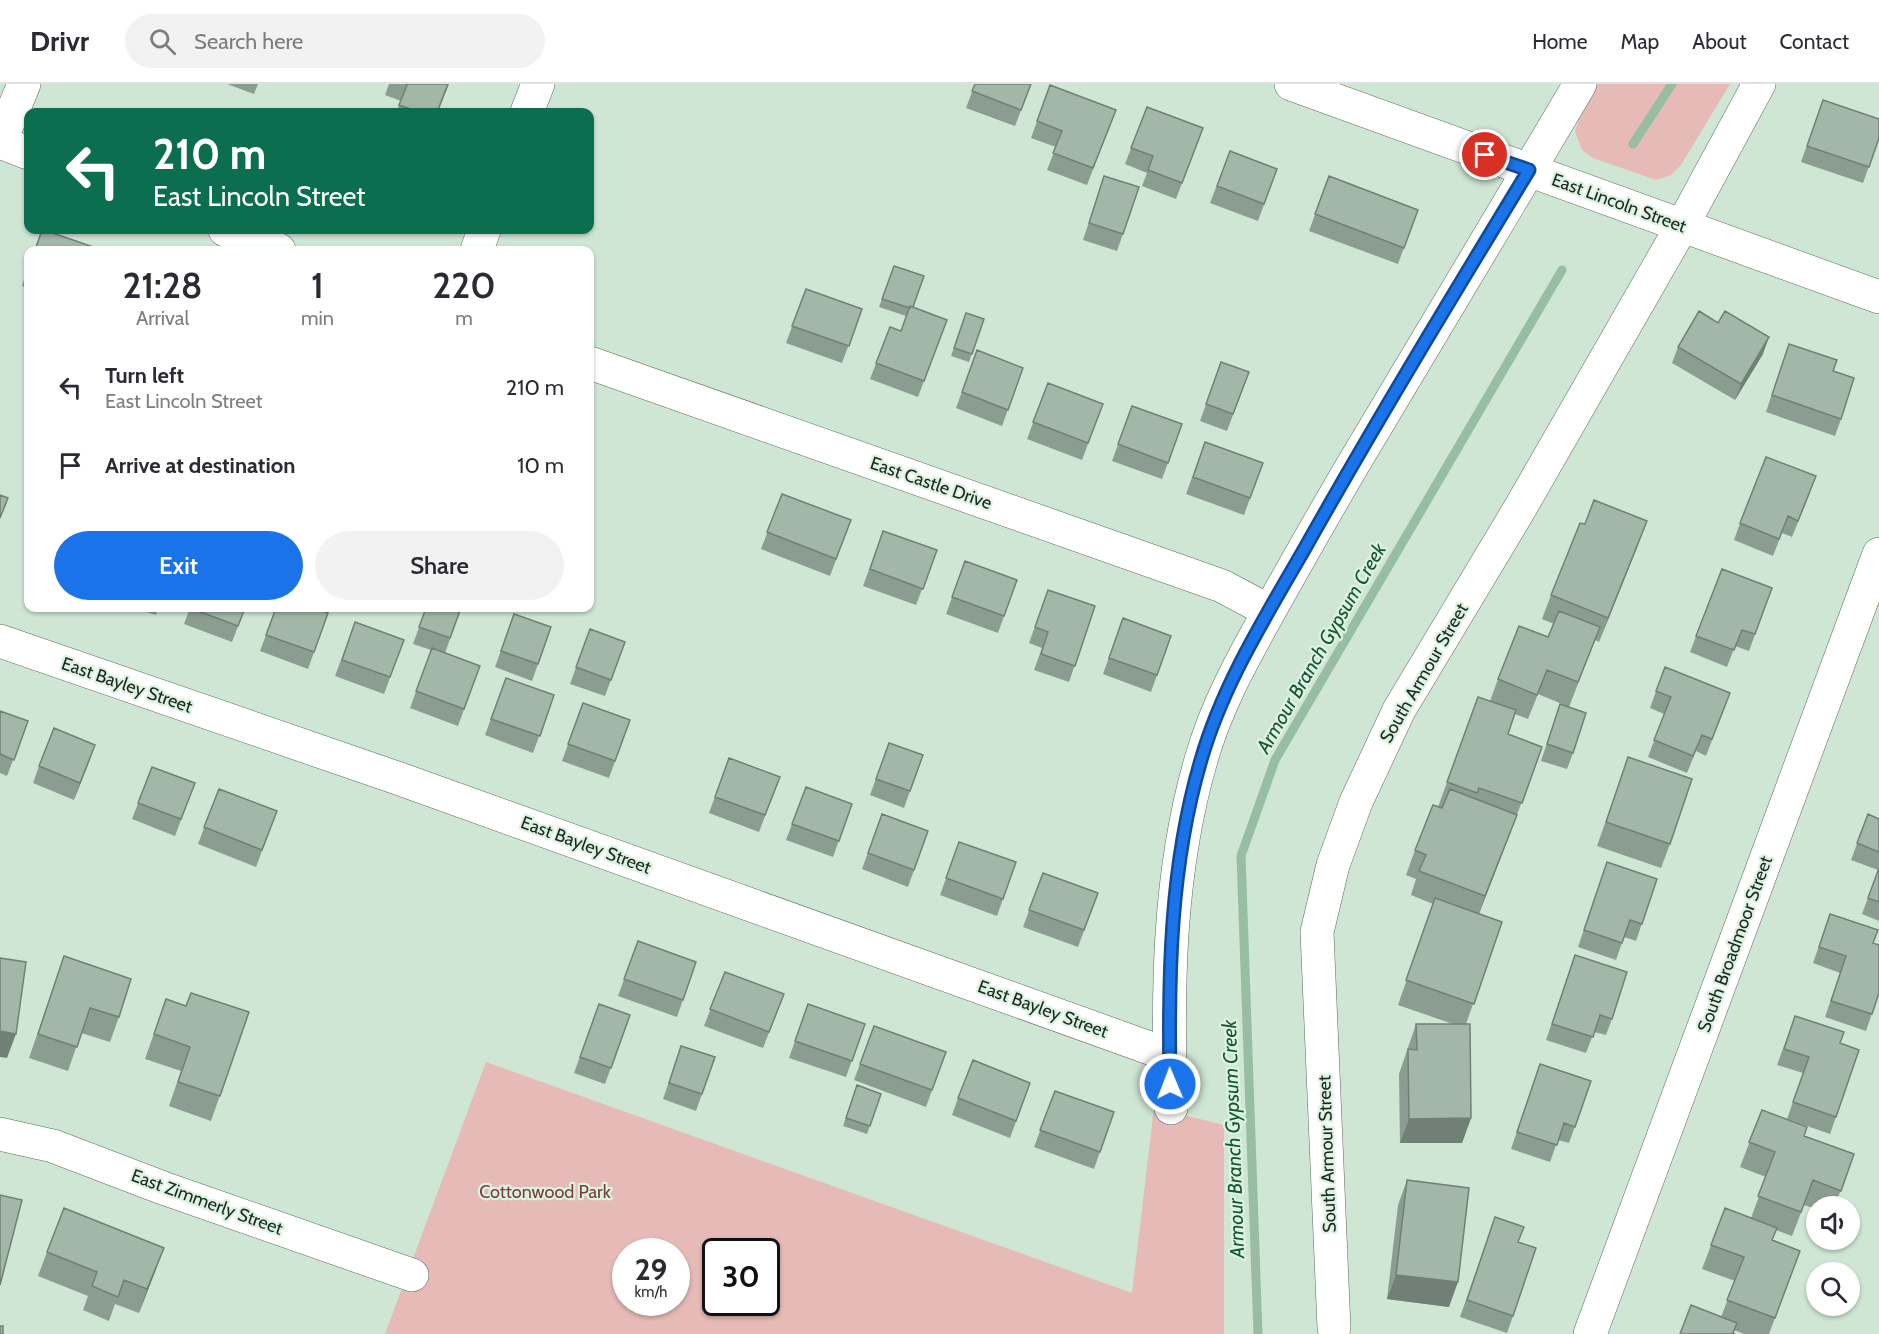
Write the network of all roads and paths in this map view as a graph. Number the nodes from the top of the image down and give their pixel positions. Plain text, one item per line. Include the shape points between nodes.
1 (24, 84) edge
2 (538, 84) edge
3 (1291, 84) edge
4 (1580, 84) edge
5 (1759, 84) edge
6 (529, 108) edge
7 (0, 142) edge
8 (24, 151) edge
9 (1529, 170) junction
10 (1682, 226) junction
11 (236, 234) edge
12 (268, 246) edge
13 (1879, 297) edge
14 (594, 364) edge
15 (1879, 554) edge
16 (1269, 611) junction
17 (0, 641) edge
18 (1169, 1055) junction
19 (1171, 1108) dead end
20 (0, 1134) edge
21 (412, 1275) dead end
22 (1334, 1328) dead end
23 (1590, 1334) edge

1 - 7 street
2 - 6 street
3 - 9 street, East Lincoln Street
4 - 9 street
5 - 10 street, South Armour Street
7 - 8 street
9 - 10 street, East Lincoln Street
9 - 16 street
10 - 13 street, East Lincoln Street
10 - 22 street, South Armour Street via 1520,510 1399,710 1356,802 1333,865 1317,932
11 - 12 street
14 - 16 street, East Castle Drive via 1222,586
15 - 23 street, South Broadmoor Street
16 - 18 street via 1219,706 1185,820 1176,879
17 - 18 street, East Bayley Street via 400,778
18 - 19 street
20 - 21 street, East Zimmerly Street via 53,1146

